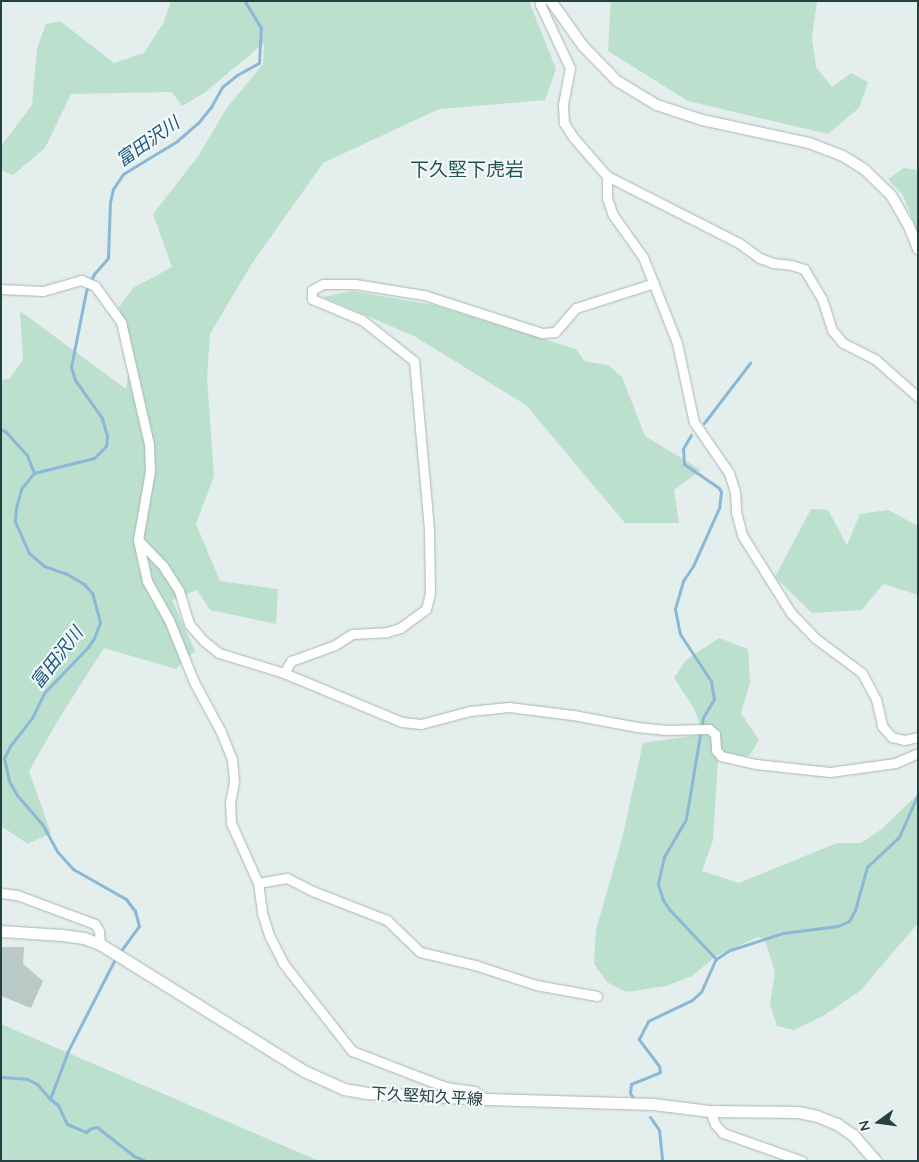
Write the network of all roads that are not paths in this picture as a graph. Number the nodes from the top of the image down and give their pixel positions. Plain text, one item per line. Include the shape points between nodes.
1 (542, 1) edge
2 (551, 1) edge
3 (606, 176) junction
4 (918, 249) edge
5 (654, 283) junction
6 (1, 289) edge
7 (918, 397) edge
8 (138, 540) junction
9 (284, 673) junction
10 (918, 737) edge
11 (918, 753) edge
12 (258, 883) junction
13 (1, 893) edge
14 (1, 930) edge
15 (104, 947) junction
16 (597, 996) dead end
17 (487, 1099) junction
18 (710, 1111) junction
19 (802, 1161) edge
20 (876, 1161) edge

1 - 3 street via 540,4 570,68 563,105 564,123
2 - 4 street via 582,46 617,82 657,105 702,120 809,143 844,156 891,195
3 - 5 street via 607,198 613,215 643,257
3 - 7 street via 739,242 760,258 804,269 822,299 832,330 843,343 875,359
5 - 9 street via 576,308 554,332 542,333 424,294 354,284 323,284 312,290 312,299 362,320 414,361 429,529 430,592 426,609 400,628 352,634 335,645 291,661
5 - 10 street via 677,343 694,422 729,473 742,535 791,613 809,632 862,673 876,699 882,726 892,737 904,740
6 - 8 street via 44,291 84,281 96,286 121,322 149,444 150,471
8 - 9 street via 163,566 179,591 189,624 204,641 230,658
8 - 12 street via 147,581 169,620 194,682 232,758 231,823
9 - 11 street via 380,715 410,724 470,711 509,707 638,727 709,729 715,734 716,750 721,756 756,764 830,772 895,764
12 - 16 street via 287,878 387,920 420,952 536,985
12 - 17 street via 262,913 283,963 352,1051 446,1087 474,1091
13 - 15 street via 17,895 95,924
14 - 15 main road, 下久堅知久平線 via 62,934 84,938
15 - 17 main road, 下久堅知久平線 via 304,1071 331,1084 367,1093
17 - 18 main road, 下久堅知久平線 via 653,1104
18 - 19 street via 723,1133
18 - 20 main road, 下久堅知久平線 via 773,1110 817,1116 853,1135

